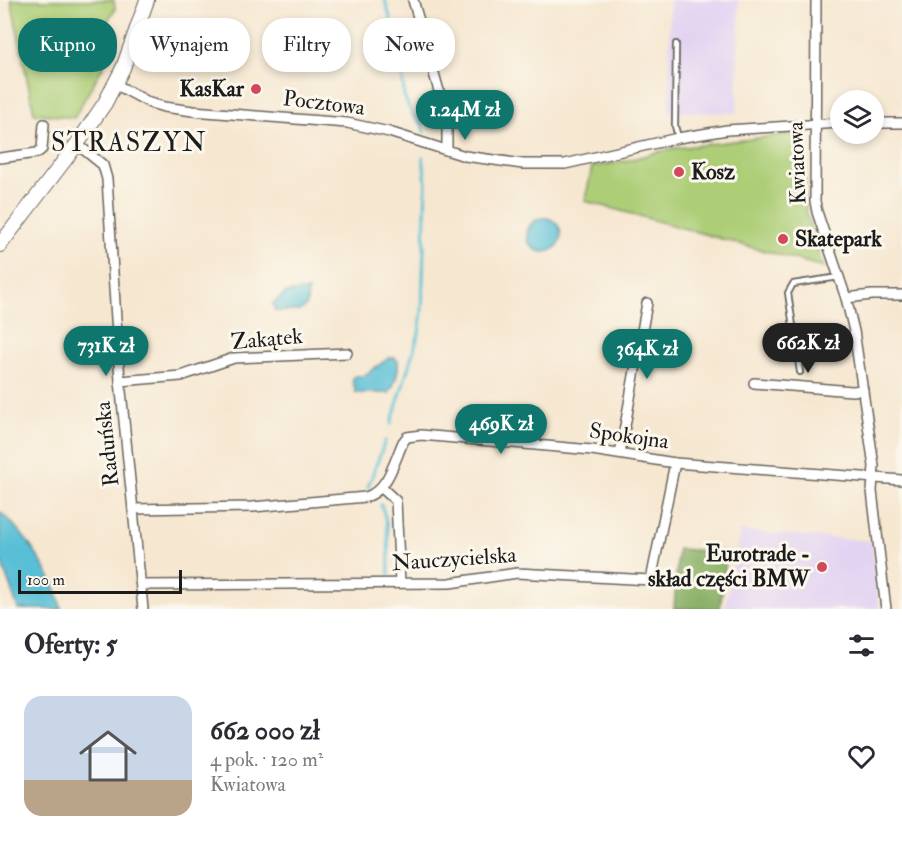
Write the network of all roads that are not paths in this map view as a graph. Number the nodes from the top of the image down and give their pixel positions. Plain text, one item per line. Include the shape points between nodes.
1 (147, 0) edge
2 (413, 0) edge
3 (816, 0) edge
4 (676, 44) dead end
5 (115, 84) junction
6 (814, 123) junction
7 (830, 123) edge
8 (884, 123) edge
9 (902, 123) edge
10 (44, 124) dead end
11 (678, 138) junction
12 (77, 144) junction
13 (447, 150) junction
14 (0, 158) edge
15 (0, 245) edge
16 (839, 277) junction
17 (902, 295) edge
18 (846, 298) junction
19 (647, 303) dead end
20 (347, 353) dead end
21 (800, 372) dead end
22 (120, 381) junction
23 (754, 383) dead end
24 (863, 390) junction
25 (620, 454) junction
26 (675, 463) junction
27 (874, 478) junction
28 (902, 480) edge
29 (382, 488) junction
30 (133, 509) junction
31 (400, 583) junction
32 (141, 585) junction
33 (143, 609) edge
34 (886, 609) edge

1 - 5 main road
2 - 13 street via 447,119
3 - 6 street, Kwiatowa
4 - 11 lane
5 - 12 main road
5 - 13 street, Pocztowa via 163,110 347,123
6 - 7 street, Pocztowa
6 - 11 street, Pocztowa
6 - 16 street, Kwiatowa via 817,212
8 - 9 street
10 - 14 street via 42,149 37,153
11 - 13 street, Pocztowa via 565,164 503,162
12 - 15 main road
12 - 22 street, Raduńska via 103,165 107,179
16 - 18 street, Kwiatowa
16 - 21 lane via 793,284 788,293
17 - 18 street
18 - 24 street, Kwiatowa
19 - 25 street
20 - 22 street, Zakątek via 234,358 181,376
22 - 30 street, Raduńska
23 - 24 street
24 - 27 street, Kwiatowa
25 - 26 street, Spokojna
25 - 29 street, Spokojna via 414,435 403,442
26 - 27 street, Spokojna
26 - 31 street, Nauczycielska via 651,580 517,573 450,583
27 - 28 street, Spokojna
27 - 34 street, Kwiatowa via 872,491
29 - 30 street via 366,497 253,507
29 - 31 street via 396,501
30 - 32 street, Raduńska
31 - 32 street, Nauczycielska
32 - 33 street, Raduńska

